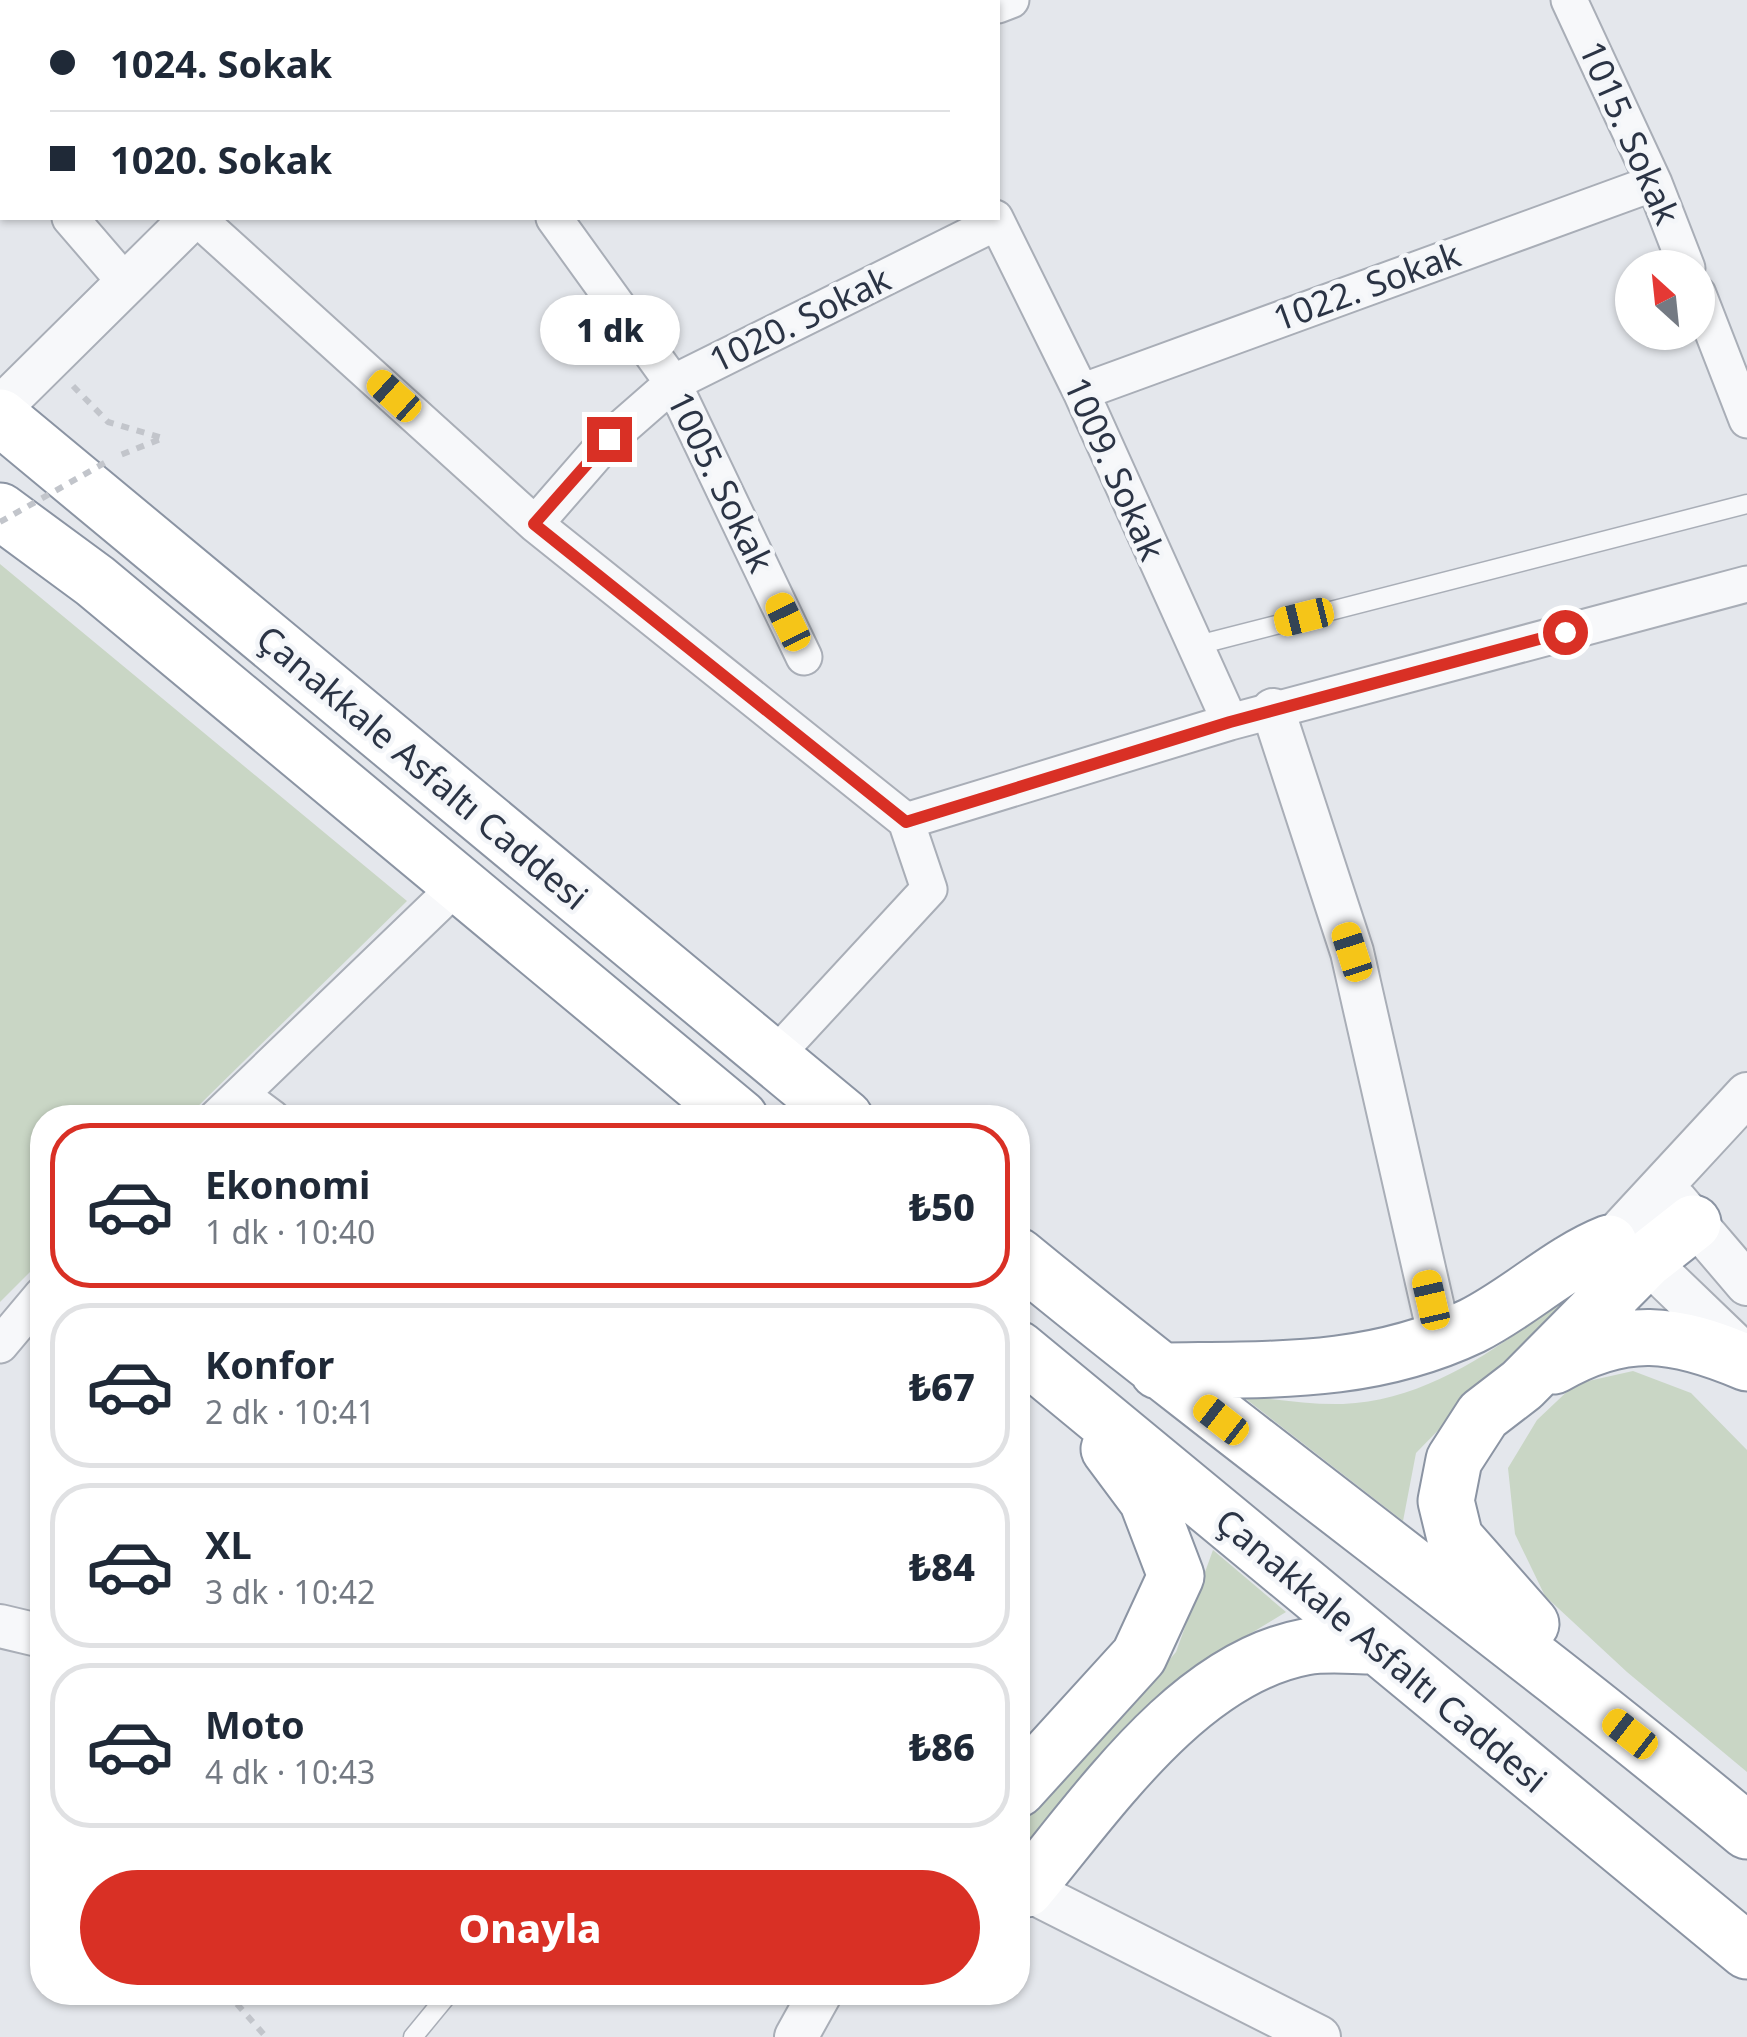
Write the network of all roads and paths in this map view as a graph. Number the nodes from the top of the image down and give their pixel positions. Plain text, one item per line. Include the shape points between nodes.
1 (1569, 0) edge
2 (1654, 183) junction
3 (72, 220) edge
4 (193, 220) edge
5 (197, 220) edge
6 (555, 220) edge
7 (996, 220) edge
8 (1680, 250) edge
9 (126, 283) junction
10 (1715, 338) edge
11 (673, 384) junction
12 (1081, 392) junction
13 (0, 408) edge
14 (0, 417) edge
15 (1747, 420) edge
16 (108, 422) dead end
17 (1747, 504) edge
18 (0, 511) edge
19 (0, 522) edge
20 (534, 524) junction
21 (1747, 584) edge
22 (1194, 646) junction
23 (804, 657) dead end
24 (1274, 710) junction
25 (1230, 722) junction
26 (906, 822) junction
27 (459, 884) junction
28 (772, 1060) junction
29 (1747, 1094) edge
30 (229, 1105) edge
31 (724, 1105) edge
32 (829, 1105) edge
33 (1678, 1204) junction
34 (1628, 1251) junction
35 (1030, 1266) edge
36 (1747, 1284) edge
37 (30, 1309) edge
38 (1440, 1339) junction
39 (0, 1345) edge
40 (1030, 1359) edge
41 (1747, 1360) edge
42 (1158, 1371) junction
43 (1522, 1385) junction
44 (1062, 1386) junction
45 (0, 1626) edge
46 (30, 1633) edge
47 (1374, 1646) junction
48 (1630, 1734) junction
49 (1030, 1776) edge
50 (1747, 1831) edge
51 (1030, 1878) edge
52 (1030, 1891) edge
53 (1747, 1952) edge
54 (238, 2005) edge
55 (439, 2005) edge
56 (813, 2005) edge
57 (266, 2037) edge
58 (413, 2037) edge
59 (796, 2037) edge
60 (1319, 2037) edge

1 - 2 street, 1015. Sokak
2 - 8 street, 1015. Sokak
2 - 12 street, 1022. Sokak
3 - 9 street
4 - 9 street
5 - 20 street
6 - 11 street, 1005. Sokak
7 - 11 street, 1020. Sokak
7 - 12 street, 1009. Sokak
9 - 13 street
10 - 15 street
11 - 20 street, 1020. Sokak via 609,439
11 - 23 street, 1005. Sokak
12 - 22 street, 1009. Sokak
14 - 28 highway, Çanakkale Asfaltı Caddesi
16 - 19 path, bridge via 164,438 108,461
17 - 22 lane
18 - 27 highway, Çanakkale Asfaltı Caddesi
20 - 26 street
21 - 24 street
22 - 25 street, 1009. Sokak
24 - 25 street
24 - 38 street via 1352,952
25 - 26 street
26 - 28 street via 929,889
27 - 30 street
27 - 31 highway, Çanakkale Asfaltı Caddesi
28 - 32 highway, Çanakkale Asfaltı Caddesi
29 - 33 street
33 - 34 highway
33 - 36 street
34 - 38 highway via 1582,1254 1475,1324
34 - 41 street
34 - 43 highway
35 - 42 highway
37 - 39 street
38 - 42 highway via 1336,1366
40 - 44 highway, Çanakkale Asfaltı Caddesi
41 - 43 highway via 1656,1335 1626,1338 1572,1356
42 - 48 highway
43 - 48 highway via 1483,1414 1454,1460 1448,1520 1469,1558
44 - 47 highway, Çanakkale Asfaltı Caddesi
44 - 49 highway via 1147,1500 1176,1576 1139,1656
45 - 46 street
47 - 51 highway via 1306,1647 1256,1664 1196,1702
47 - 53 highway, Çanakkale Asfaltı Caddesi
48 - 50 highway
52 - 60 street
54 - 57 path
55 - 58 lane
56 - 59 street

